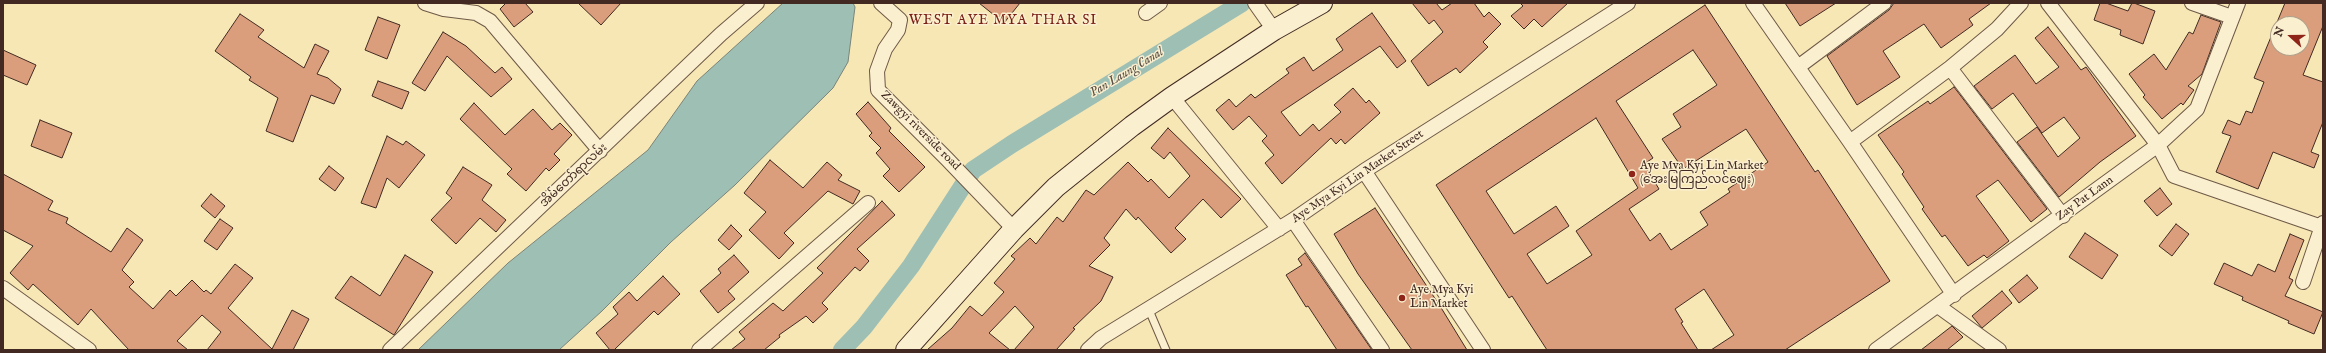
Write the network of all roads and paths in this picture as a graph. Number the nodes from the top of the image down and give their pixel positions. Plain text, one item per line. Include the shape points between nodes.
1 (425, 3) edge
2 (757, 3) edge
3 (881, 3) edge
4 (1160, 3) edge
5 (1322, 3) edge
6 (1628, 3) edge
7 (1753, 3) edge
8 (1884, 3) edge
9 (2021, 3) edge
10 (2048, 3) edge
11 (2192, 3) edge
12 (2238, 3) edge
13 (1257, 6) edge
14 (1146, 13) dead end
15 (2232, 17) junction
16 (1274, 30) junction
17 (1798, 67) junction
18 (1950, 68) junction
19 (1172, 96) junction
20 (1850, 142) junction
21 (2158, 145) junction
22 (600, 151) junction
23 (1364, 171) junction
24 (868, 203) dead end
25 (2063, 216) junction
26 (1293, 220) junction
27 (2322, 225) edge
28 (1014, 229) junction
29 (1279, 229) junction
30 (2304, 282) dead end
31 (3, 288) edge
32 (1954, 295) junction
33 (1938, 306) junction
34 (1149, 310) junction
35 (90, 350) edge
36 (390, 350) edge
37 (699, 350) edge
38 (906, 350) edge
39 (1088, 350) edge
40 (1166, 350) edge
41 (1382, 350) edge
42 (1483, 350) edge
43 (1876, 350) edge
44 (1999, 350) edge

1 - 22 street via 444,10 476,13 490,21
2 - 22 street, အိမ်တော်ရာလမ်း
3 - 28 street, Zawgyi riverside road via 900,20 898,30 885,49 877,71 878,90
4 - 14 street
5 - 16 street
6 - 23 street, Aye Mya Kyi Lin Market Street
7 - 17 street
8 - 17 street
9 - 18 street via 1996,29
10 - 21 street
11 - 15 street
12 - 15 street, Zay Pat Lann
13 - 16 street
15 - 21 street, Zay Pat Lann via 2197,109
16 - 19 street
17 - 20 street
18 - 20 street
18 - 25 street
19 - 28 street via 1056,188
19 - 29 street
20 - 32 street
21 - 25 street, Zay Pat Lann
21 - 27 street via 2174,176
22 - 36 street, အိမ်တော်ရာလမ်း
23 - 26 street, Aye Mya Kyi Lin Market Street
23 - 42 street
24 - 37 street
25 - 32 street, Zay Pat Lann
26 - 29 street, Aye Mya Kyi Lin Market Street
26 - 41 street
27 - 30 street
28 - 38 street
29 - 34 street, Aye Mya Kyi Lin Market Street
31 - 35 street
32 - 33 street, Zay Pat Lann
33 - 43 street, Zay Pat Lann
33 - 44 street
34 - 39 street, Aye Mya Kyi Lin Market Street via 1101,338
34 - 40 lane

